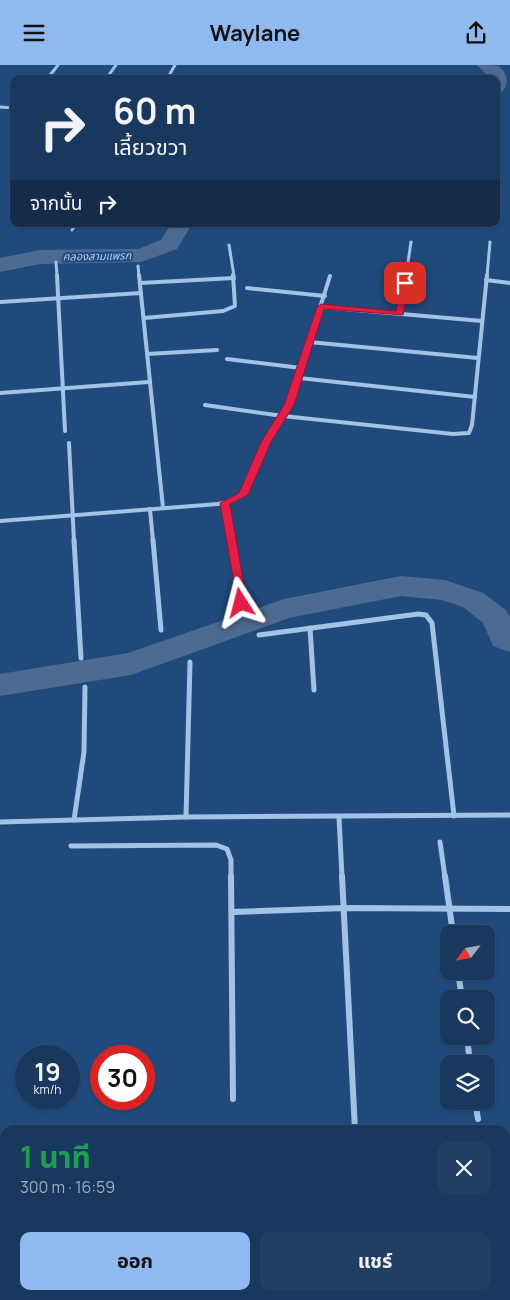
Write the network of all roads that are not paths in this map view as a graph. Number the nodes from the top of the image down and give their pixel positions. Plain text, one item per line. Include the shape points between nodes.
1 (74, 227) edge
2 (72, 230) dead end
3 (411, 242) dead end
4 (490, 243) dead end
5 (230, 245) dead end
6 (56, 262) dead end
7 (138, 266) dead end
8 (330, 276) dead end
9 (234, 277) junction
10 (486, 280) junction
11 (140, 283) junction
12 (510, 283) edge
13 (247, 288) dead end
14 (142, 293) junction
15 (324, 295) junction
16 (57, 299) junction
17 (0, 302) edge
18 (321, 307) junction
19 (400, 313) junction
20 (144, 317) junction
21 (482, 321) junction
22 (309, 342) junction
23 (217, 350) dead end
24 (147, 354) junction
25 (478, 358) junction
26 (227, 359) dead end
27 (302, 368) junction
28 (299, 378) junction
29 (149, 382) junction
30 (61, 389) junction
31 (0, 393) edge
32 (475, 397) junction
33 (205, 405) dead end
34 (283, 416) junction
35 (65, 431) dead end
36 (69, 443) dead end
37 (225, 503) junction
38 (163, 508) junction
39 (150, 509) junction
40 (72, 516) junction
41 (0, 521) edge
42 (241, 603) dead end
43 (310, 628) junction
44 (161, 631) dead end
45 (258, 635) dead end
46 (81, 658) dead end
47 (190, 662) dead end
48 (85, 687) dead end
49 (314, 690) dead end
50 (510, 815) edge
51 (454, 816) junction
52 (186, 817) junction
53 (339, 817) junction
54 (74, 820) junction
55 (0, 822) edge
56 (440, 842) dead end
57 (71, 846) dead end
58 (344, 908) junction
59 (450, 908) junction
60 (510, 909) edge
61 (232, 912) junction
62 (452, 925) edge
63 (233, 1099) dead end
64 (476, 1110) edge
65 (478, 1119) dead end
66 (356, 1125) edge

1 - 2 street
3 - 19 street
4 - 10 street
5 - 9 street
6 - 16 street
7 - 11 street
8 - 15 street
9 - 11 street
9 - 20 street via 235,306 230,309
10 - 12 street
10 - 21 street
11 - 14 street
13 - 15 street
14 - 16 street
14 - 20 street
15 - 18 street
16 - 17 street
16 - 30 street
18 - 19 street
18 - 22 street
19 - 21 street
20 - 24 street
21 - 25 street
22 - 25 street
22 - 27 street
23 - 24 street
24 - 29 street
25 - 32 street
26 - 27 street
27 - 28 street
28 - 32 street
28 - 34 street
29 - 30 street
29 - 38 street
30 - 31 street
30 - 35 street
32 - 34 street via 471,430 464,435
33 - 34 street
34 - 37 street via 266,442 243,495
36 - 40 street
37 - 38 street
37 - 42 street
38 - 39 street
39 - 40 street
39 - 44 street
40 - 41 street
40 - 46 street
43 - 45 street
43 - 49 street
43 - 51 street via 426,615 432,623
47 - 52 street
48 - 54 street via 84,752
50 - 51 street
51 - 53 street
52 - 53 street
52 - 54 street
53 - 58 street
54 - 55 street
56 - 59 street
57 - 61 street via 216,845 227,849 231,860
58 - 59 street
58 - 61 street
58 - 66 street
59 - 60 street
59 - 62 street
61 - 63 street
64 - 65 street

